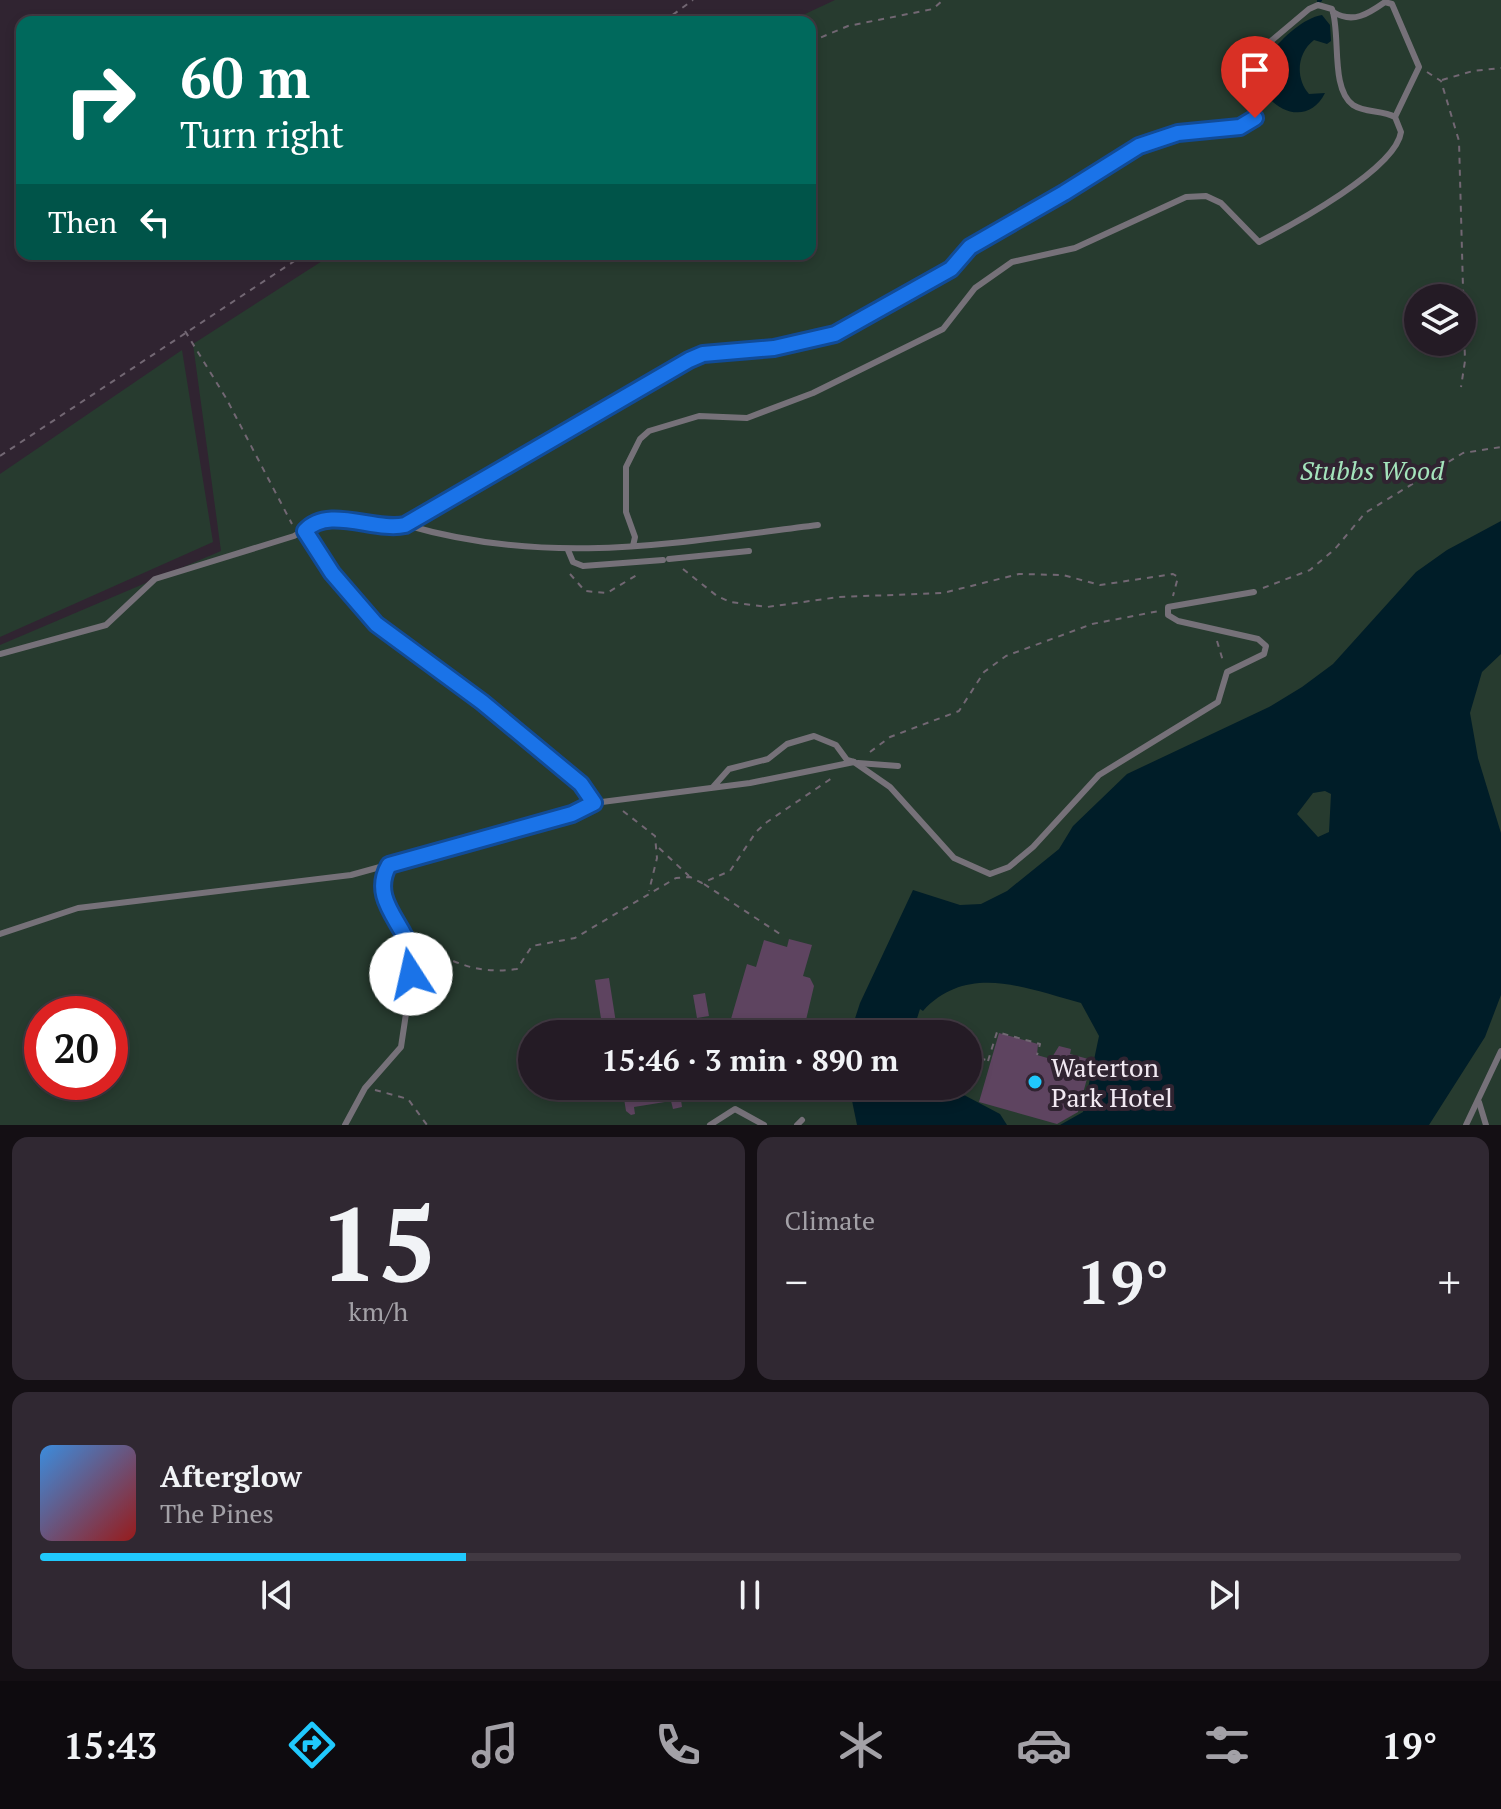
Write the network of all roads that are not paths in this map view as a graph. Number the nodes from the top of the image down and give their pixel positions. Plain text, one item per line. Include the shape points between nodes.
1 (1388, 1) edge
2 (1333, 12) junction
3 (1395, 117) junction
4 (405, 525) junction
5 (818, 525) dead end
6 (303, 532) junction
7 (633, 546) junction
8 (568, 550) junction
9 (749, 551) dead end
10 (1254, 592) road end
11 (0, 654) edge
12 (854, 762) junction
13 (898, 766) dead end
14 (713, 787) junction
15 (594, 803) junction
16 (389, 865) junction
17 (0, 934) edge
18 (1501, 1051) edge
19 (1478, 1100) junction
20 (345, 1125) edge
21 (710, 1125) edge
22 (764, 1125) edge
23 (1466, 1125) edge
24 (1486, 1125) edge

1 - 2 lane via 1361,16 1346,18
1 - 3 lane via 1419,67
2 - 3 lane via 1347,98 1355,106
2 - 4 lane via 1323,6 1309,9 1251,60 1246,73 1257,106 1251,123 1158,137 1139,146 970,247 951,269 835,334 689,360
3 - 7 lane via 1401,132 1398,144 1363,181 1259,242 1221,203 1206,196 1186,197 1075,248 1012,262 975,288 943,329 813,393 747,418 699,416 649,431 626,467
4 - 6 lane via 328,519
4 - 8 lane via 505,547
5 - 7 lane
6 - 11 lane via 155,579 106,625
6 - 15 lane via 376,624 482,702 581,784
7 - 8 lane
8 - 9 lane via 573,562 583,566
10 - 12 lane via 1168,607 1171,617 1258,639 1266,646 1264,654 1227,672 1218,702 1099,775 1009,867 990,874 954,858 890,787
12 - 13 lane
12 - 14 lane
12 - 14 lane via 836,745 814,736 787,744 768,759 729,769
14 - 15 lane
15 - 16 lane via 572,814
16 - 17 lane via 351,875 78,908
16 - 20 lane via 382,879 383,898 411,947 413,967 401,1047 365,1088
18 - 19 lane
19 - 23 lane
19 - 24 lane
21 - 22 lane via 735,1109

